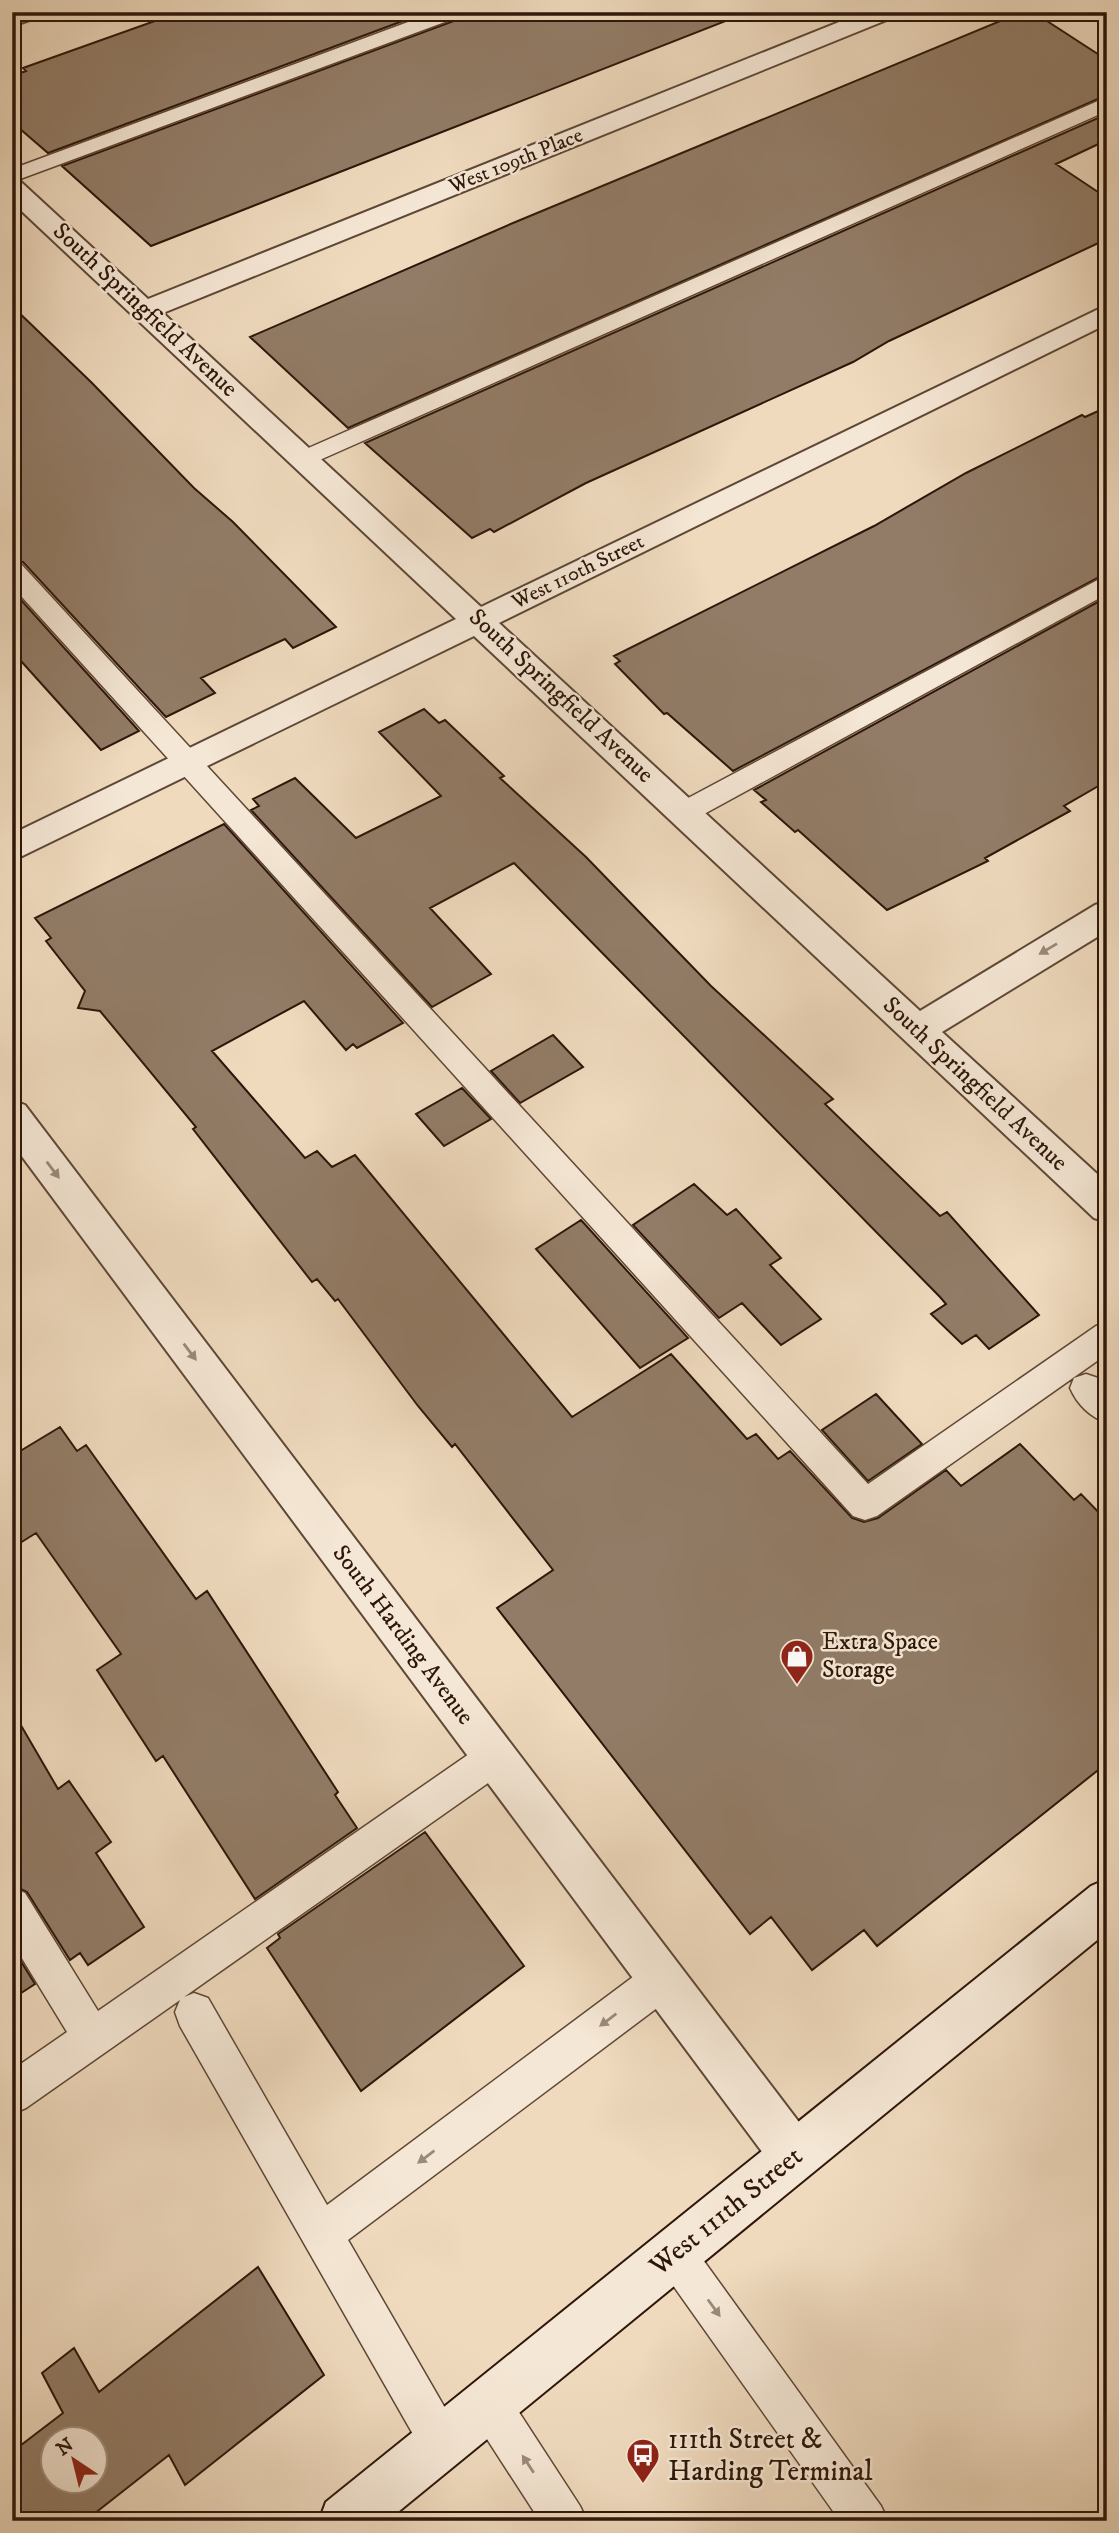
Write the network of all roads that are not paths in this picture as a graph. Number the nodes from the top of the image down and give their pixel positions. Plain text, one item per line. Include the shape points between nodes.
1 (30, 12) edge
2 (454, 12) edge
3 (886, 12) edge
4 (12, 19) edge
5 (1107, 103) edge
6 (12, 176) edge
7 (12, 188) edge
8 (146, 310) junction
9 (1107, 313) edge
10 (305, 458) junction
11 (12, 570) edge
12 (1107, 583) edge
13 (480, 620) junction
14 (188, 763) junction
15 (685, 812) junction
16 (12, 849) edge
17 (1107, 914) edge
18 (917, 1030) junction
19 (12, 1115) edge
20 (1107, 1207) edge
21 (1107, 1336) edge
22 (495, 1757) junction
23 (1107, 1902) edge
24 (12, 1906) edge
25 (663, 1979) junction
26 (194, 2012) dead end
27 (92, 2037) junction
28 (12, 2094) edge
29 (794, 2155) junction
30 (322, 2234) junction
31 (674, 2253) junction
32 (489, 2404) junction
33 (441, 2442) junction
34 (345, 2521) edge
35 (565, 2521) edge
36 (866, 2521) edge

1 - 4 street
2 - 6 lane
3 - 8 street, West 109th Place
5 - 10 lane
7 - 8 street, South Springfield Avenue
8 - 10 street, South Springfield Avenue
9 - 13 street, West 110th Street
10 - 13 street, South Springfield Avenue
11 - 14 lane
12 - 15 lane
13 - 14 street, West 110th Street
13 - 15 street, South Springfield Avenue
14 - 16 street, West 110th Street
14 - 21 lane via 865,1504
15 - 18 street, South Springfield Avenue
17 -> 18 street
18 - 20 street, South Springfield Avenue
19 -> 22 street, South Harding Avenue
22 - 25 street, South Harding Avenue
22 - 27 lane
23 - 29 street, West 111th Street
24 - 27 lane
25 - 29 street, South Harding Avenue
25 -> 30 lane
26 - 30 lane
27 - 28 lane
29 - 31 street, West 111th Street
30 - 33 lane
31 - 32 street, West 111th Street
31 -> 36 lane
32 - 33 street, West 111th Street
35 -> 32 lane
33 - 34 street, West 111th Street

